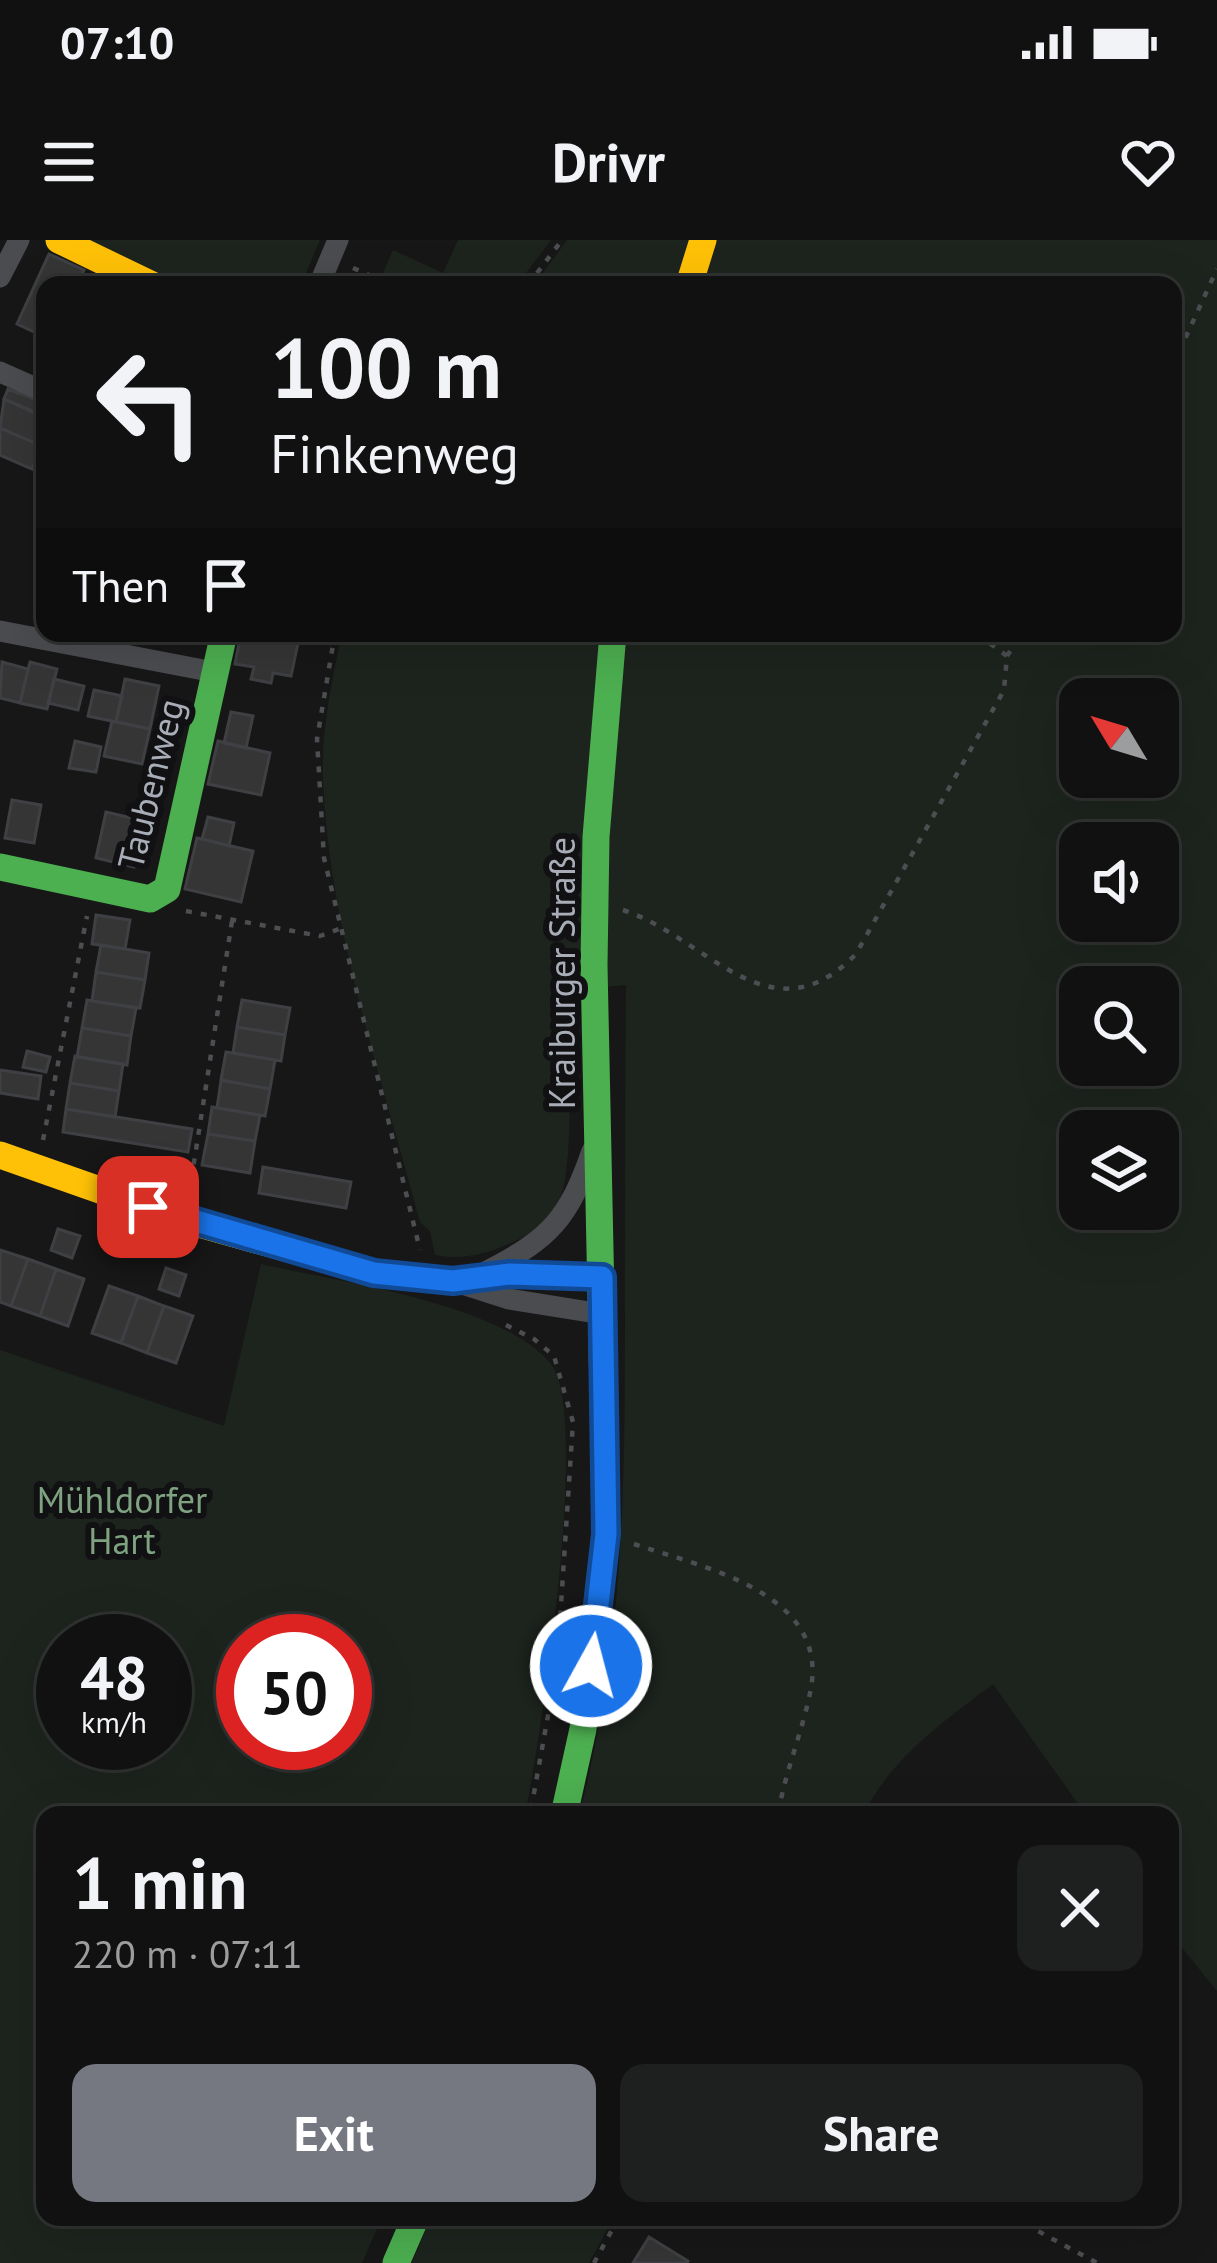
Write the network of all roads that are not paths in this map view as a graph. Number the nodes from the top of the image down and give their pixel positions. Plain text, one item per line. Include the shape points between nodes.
1 (19, 240) edge
2 (59, 240) edge
3 (703, 240) edge
4 (133, 276) edge
5 (692, 276) edge
6 (0, 277) edge
7 (0, 372) edge
8 (36, 388) edge
9 (0, 631) edge
10 (36, 638) edge
11 (56, 642) edge
12 (222, 642) edge
13 (613, 642) edge
14 (214, 673) junction
15 (0, 867) edge
16 (598, 1134) junction
17 (0, 1155) edge
18 (602, 1277) junction
19 (451, 1279) junction
20 (602, 1314) junction
21 (566, 1806) edge
22 (412, 2226) edge
23 (396, 2263) edge

1 - 6 street
2 - 4 main road
3 - 5 main road
7 - 8 street
9 - 10 street, Taubenweg
11 - 14 street, Taubenweg
12 - 14 main road, Taubenweg
13 - 16 main road, Kraiburger Straße via 595,900
14 - 15 main road, Taubenweg via 167,889 150,899
16 - 18 main road, Kraiburger Straße
16 - 19 street via 568,1212 523,1253
17 - 19 main road via 185,1220 374,1273
18 - 19 main road
18 - 20 main road, Kraiburger Straße
19 - 20 street via 509,1299
20 - 21 main road, Kraiburger Straße via 606,1534
22 - 23 main road

